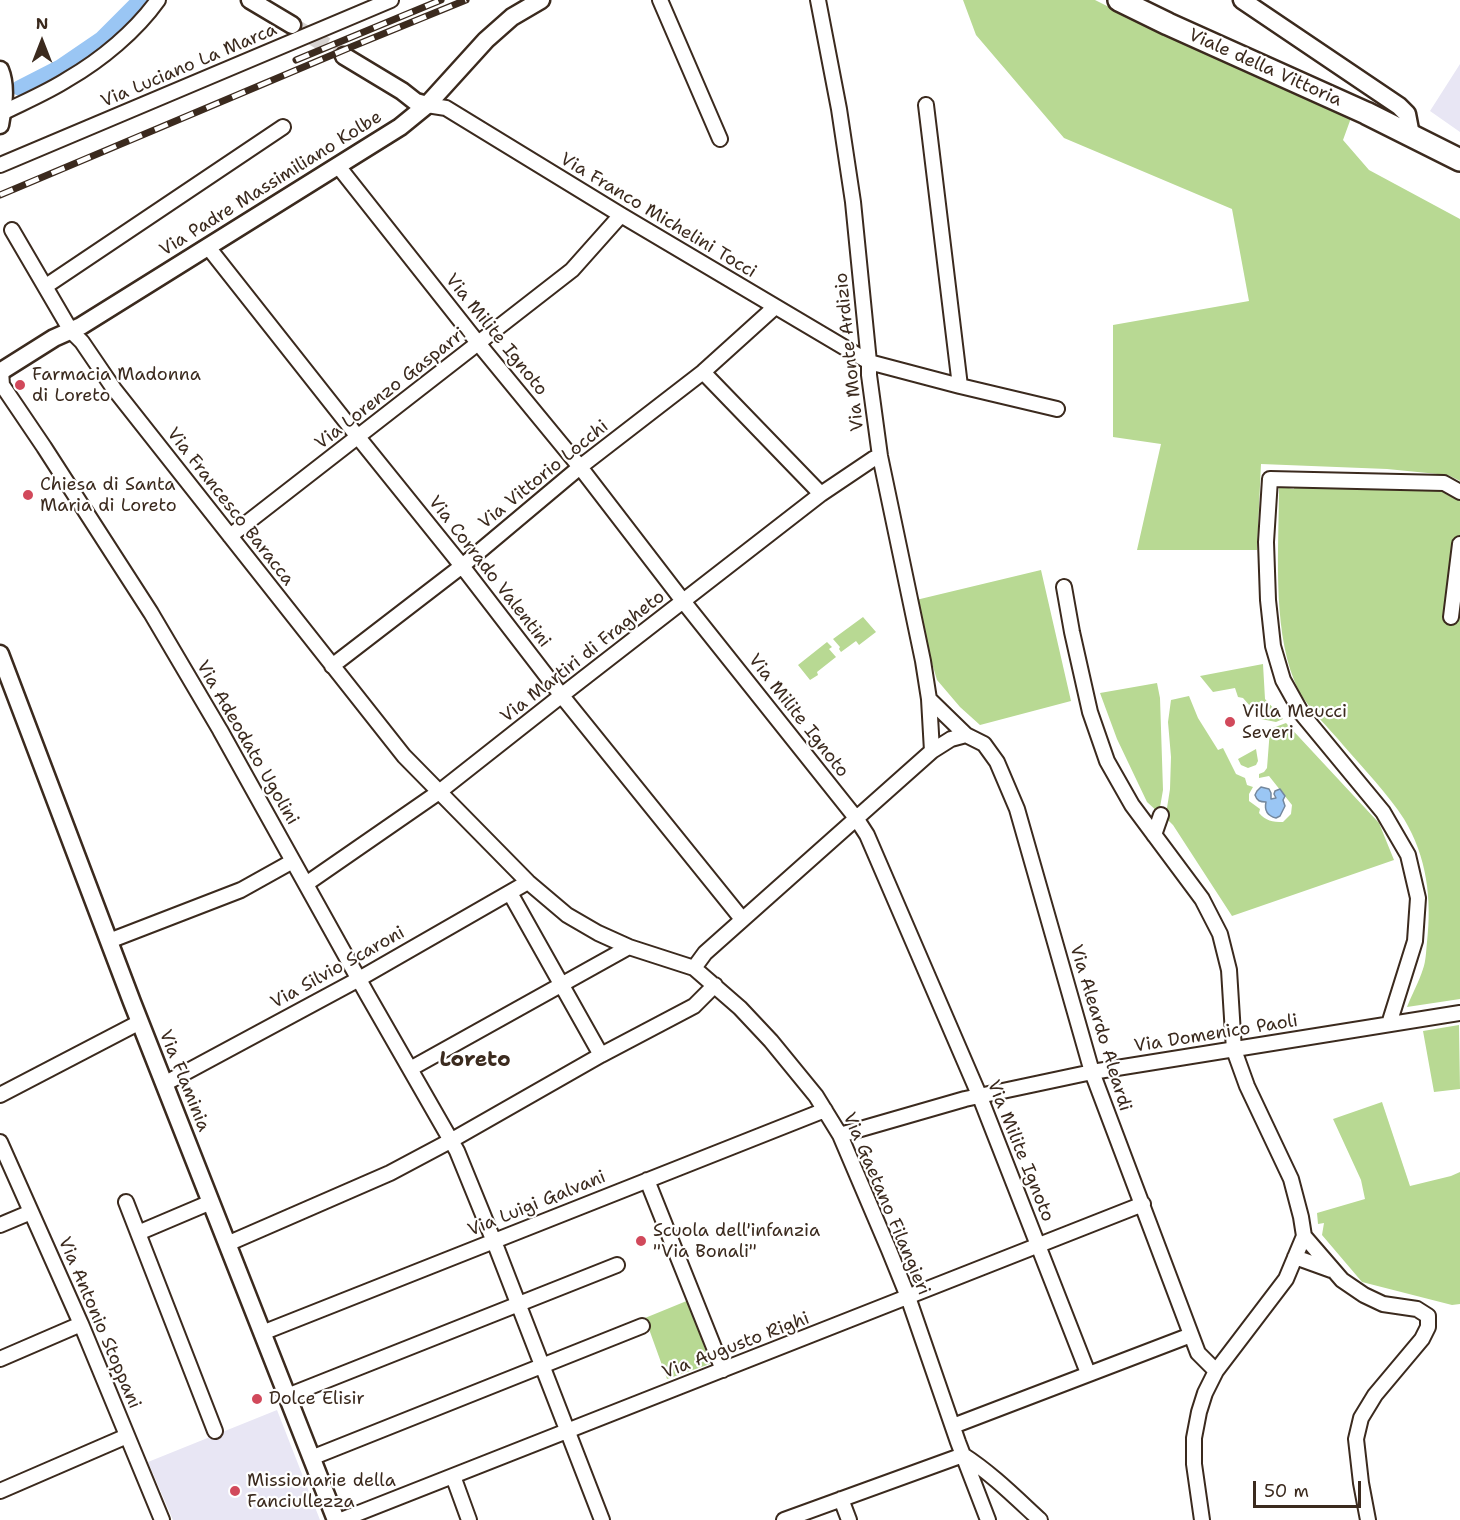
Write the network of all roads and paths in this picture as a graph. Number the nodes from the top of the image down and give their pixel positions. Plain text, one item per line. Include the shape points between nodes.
1 (158, 0) edge
2 (250, 0) edge
3 (391, 0) edge
4 (541, 0) edge
5 (660, 0) edge
6 (818, 0) edge
7 (1119, 0) edge
8 (1242, 0) edge
9 (292, 25) tunnel mouth
10 (344, 56) tunnel mouth
11 (1, 80) edge
12 (428, 105) junction
13 (926, 105) dead end
14 (1, 119) edge
15 (283, 127) dead end
16 (1411, 135) junction
17 (720, 139) dead end
18 (1460, 160) edge
19 (0, 165) edge
20 (338, 166) junction
21 (621, 215) junction
22 (12, 230) dead end
23 (208, 246) junction
24 (46, 286) junction
25 (775, 307) junction
26 (72, 330) junction
27 (478, 343) junction
28 (869, 362) junction
29 (0, 371) edge
30 (703, 372) junction
31 (960, 386) junction
32 (1057, 409) dead end
33 (358, 437) junction
34 (880, 456) junction
35 (580, 467) junction
36 (1460, 492) edge
37 (821, 494) junction
38 (230, 536) junction
39 (1460, 543) edge
40 (462, 566) junction
41 (1064, 587) dead end
42 (683, 601) junction
43 (1451, 617) dead end
44 (0, 654) edge
45 (332, 666) junction
46 (562, 696) junction
47 (929, 699) junction
48 (966, 735) junction
49 (932, 751) junction
50 (439, 792) junction
51 (1161, 815) dead end
52 (856, 818) junction
53 (1154, 835) junction
54 (293, 861) junction
55 (528, 882) junction
56 (306, 884) junction
57 (510, 893) junction
58 (742, 919) junction
59 (109, 941) junction
60 (629, 947) junction
61 (694, 968) junction
62 (359, 978) junction
63 (561, 985) junction
64 (715, 985) junction
65 (1460, 1013) edge
66 (140, 1022) junction
67 (1389, 1024) junction
68 (1234, 1050) junction
69 (601, 1055) junction
70 (410, 1069) junction
71 (1092, 1072) junction
72 (164, 1083) junction
73 (0, 1095) edge
74 (980, 1096) junction
75 (825, 1110) junction
76 (840, 1135) junction
77 (452, 1140) junction
78 (0, 1142) edge
79 (647, 1180) junction
80 (211, 1202) junction
81 (126, 1203) dead end
82 (1143, 1204) junction
83 (31, 1212) junction
84 (0, 1225) edge
85 (138, 1233) junction
86 (1304, 1236) junction
87 (494, 1241) junction
88 (227, 1244) junction
89 (1039, 1246) junction
90 (1295, 1257) junction
91 (617, 1265) dead end
92 (1333, 1271) junction
93 (908, 1297) junction
94 (518, 1304) junction
95 (81, 1324) junction
96 (642, 1326) dead end
97 (262, 1333) junction
98 (1191, 1335) junction
99 (0, 1359) edge
100 (542, 1366) junction
101 (723, 1370) junction
102 (1215, 1371) junction
103 (1088, 1373) junction
104 (287, 1396) junction
105 (952, 1426) junction
106 (215, 1431) dead end
107 (568, 1431) junction
108 (127, 1436) junction
109 (963, 1455) junction
110 (311, 1458) junction
111 (453, 1476) junction
112 (0, 1491) edge
113 (841, 1499) junction
114 (162, 1520) edge
115 (336, 1520) edge
116 (341, 1520) edge
117 (469, 1520) edge
118 (602, 1520) edge
119 (784, 1520) edge
120 (849, 1520) edge
121 (988, 1520) edge
122 (1040, 1520) edge
123 (1202, 1520) edge
124 (1368, 1520) edge

1 - 14 street via 110,50
2 - 9 street
3 - 19 street, Via Luciano La Marca
4 - 12 street, Via Padre Massimiliano Kolbe via 512,17 486,40
5 - 17 street
6 - 28 street, Via Monte Ardizio via 853,202
7 - 16 main road, Viale della Vittoria
8 - 16 street via 1399,106 1407,114
10 - 12 street via 416,102
11 - 14 street
12 - 20 street, Via Padre Massimiliano Kolbe
12 - 21 street, Via Franco Michelini Tocci via 446,108
13 - 31 street
15 - 24 street
16 - 18 main road, Viale della Vittoria
20 - 23 street, Via Padre Massimiliano Kolbe
20 - 27 street, Via Milite Ignoto
21 - 25 street, Via Franco Michelini Tocci
21 - 27 street, Via Lorenzo Gasparri via 572,270
22 - 24 street, Via Francesco Baracca
23 - 26 street, Via Padre Massimiliano Kolbe
23 - 33 street, Via Corrado Valentini
24 - 26 street, Via Francesco Baracca
25 - 28 street, Via Franco Michelini Tocci
25 - 30 street, Via Vittorio Locchi
26 - 29 street, Via Padre Massimiliano Kolbe
26 - 38 street, Via Francesco Baracca
27 - 33 street, Via Lorenzo Gasparri
27 - 35 street, Via Milite Ignoto
28 - 31 street, Via Franco Michelini Tocci
28 - 34 street, Via Monte Ardizio
29 - 54 street, Via Adeodato Ugolini via 2,385 151,613
30 - 35 street, Via Vittorio Locchi
30 - 37 street
31 - 32 street, Via Franco Michelini Tocci
33 - 38 street, Via Lorenzo Gasparri
33 - 40 street, Via Corrado Valentini
34 - 37 street, Via Martiri di Fragheto
34 - 47 street, Via Monte Ardizio
35 - 40 street, Via Vittorio Locchi
35 - 42 street, Via Milite Ignoto
36 - 67 street via 1444,483 1270,479 1268,600 1273,646 1283,680 1302,714 1383,812 1408,855 1418,898 1415,941
37 - 42 street, Via Martiri di Fragheto
38 - 45 street, Via Francesco Baracca
39 - 43 street
40 - 45 street, Via Vittorio Locchi
40 - 46 street, Via Corrado Valentini
41 - 53 street via 1090,712 1107,761 1132,806
42 - 46 street, Via Martiri di Fragheto
42 - 52 street, Via Milite Ignoto
44 - 59 street, Via Flaminia
45 - 50 street, Via Francesco Baracca via 404,756
46 - 50 street, Via Martiri di Fragheto
46 - 58 street, Via Corrado Valentini
47 - 48 street
47 - 49 street, Via Monte Ardizio
48 - 49 street
48 - 71 street, Via Aleardo Aleardi via 984,744 997,762 1017,809
49 - 52 street
50 - 55 street, Via Gaetano Filangieri
50 - 56 street, Via Martiri di Fragheto
51 - 53 street
52 - 58 street
52 - 74 street, Via Milite Ignoto via 867,835
53 - 68 street via 1202,899 1220,934 1229,970
54 - 56 street, Via Adeodato Ugolini
54 - 59 street via 241,890
55 - 57 street, Via Silvio Scaroni
55 - 60 street, Via Gaetano Filangieri via 567,915
56 - 62 street, Via Adeodato Ugolini
57 - 62 street, Via Silvio Scaroni
57 - 63 street
58 - 61 street
59 - 66 street, Via Flaminia
60 - 61 street, Via Gaetano Filangieri
60 - 63 street
61 - 64 street, Via Gaetano Filangieri
62 - 70 street, Via Adeodato Ugolini
62 - 72 street, Via Silvio Scaroni
63 - 69 street
63 - 70 street
64 - 69 street via 694,1006
64 - 75 street, Via Gaetano Filangieri via 771,1041
65 - 67 street, Via Domenico Paoli
66 - 72 street, Via Flaminia
66 - 73 street
67 - 68 street, Via Domenico Paoli
68 - 71 street, Via Domenico Paoli
68 - 86 street via 1291,1179
69 - 77 street
70 - 77 street, Via Adeodato Ugolini
71 - 74 street, Via Domenico Paoli
71 - 82 street, Via Aleardo Aleardi
72 - 80 street, Via Flaminia
74 - 76 street, Via Domenico Paoli
74 - 89 street, Via Milite Ignoto
75 - 76 street, Via Gaetano Filangieri
75 - 79 street, Via Luigi Galvani
76 - 93 street, Via Gaetano Filangieri
77 - 87 street, Via Adeodato Ugolini
77 - 88 street via 390,1173
78 - 83 street, Via Antonio Stoppani
79 - 87 street, Via Luigi Galvani
79 - 101 street
80 - 85 street
80 - 88 street, Via Flaminia
81 - 85 street
82 - 89 street, Via Augusto Righi
82 - 98 street, Via Aleardo Aleardi
83 - 84 street
83 - 95 street, Via Antonio Stoppani
85 - 106 street
86 - 90 street
86 - 92 street
87 - 94 street, Via Adeodato Ugolini
87 - 97 street, Via Luigi Galvani
88 - 97 street, Via Flaminia
89 - 93 street, Via Augusto Righi
89 - 103 street, Via Milite Ignoto
90 - 92 street
90 - 102 street via 1286,1279
91 - 94 street
92 - 124 street via 1364,1295 1383,1304 1417,1309 1428,1316 1422,1339 1375,1395 1361,1419 1356,1439
93 - 101 street, Via Augusto Righi
93 - 105 street, Via Gaetano Filangieri
94 - 100 street, Via Adeodato Ugolini
94 - 104 street
95 - 99 street
95 - 108 street, Via Antonio Stoppani
96 - 100 street
97 - 104 street, Via Flaminia
98 - 102 street, Via Aleardo Aleardi via 1198,1353
98 - 103 street
100 - 107 street, Via Adeodato Ugolini
100 - 110 street
101 - 107 street, Via Augusto Righi
102 - 123 street via 1199,1412 1194,1438 1194,1473
103 - 105 street
104 - 110 street, Via Flaminia
105 - 109 street, Via Gaetano Filangieri
107 - 111 street, Via Augusto Righi
107 - 118 street, Via Adeodato Ugolini
108 - 112 street
108 - 114 street, Via Antonio Stoppani
109 - 113 street
109 - 121 street, Via Gaetano Filangieri
109 - 122 street
110 - 115 street, Via Flaminia
111 - 116 street, Via Augusto Righi
111 - 117 street
113 - 119 street
113 - 120 street

